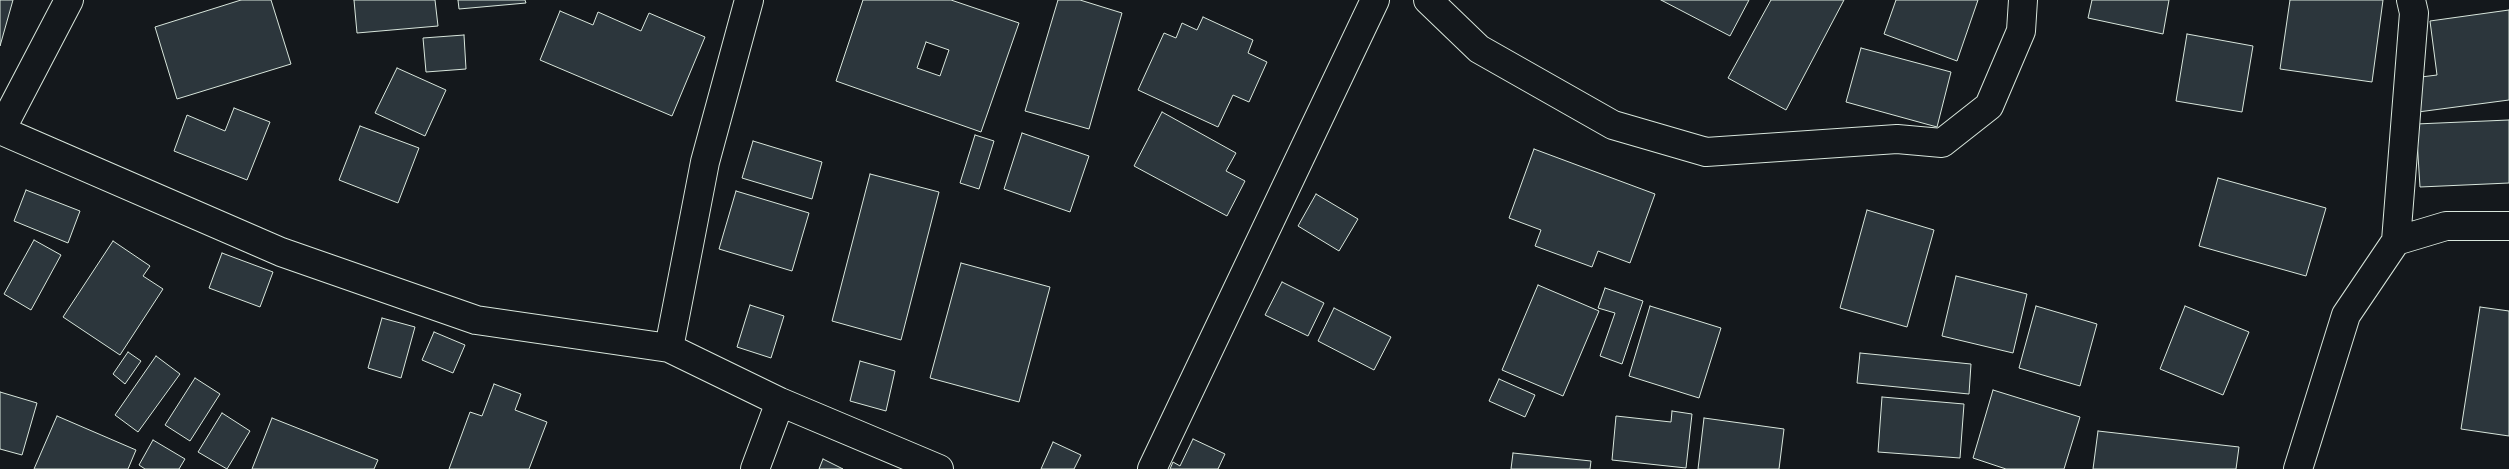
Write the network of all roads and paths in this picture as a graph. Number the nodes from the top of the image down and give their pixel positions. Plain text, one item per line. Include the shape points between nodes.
1 (70, 0) edge
2 (749, 0) edge
3 (1375, 0) edge
4 (1428, 0) edge
5 (2023, 0) edge
6 (2411, 0) edge
7 (0, 130) edge
8 (2509, 226) edge
9 (2396, 241) junction
10 (669, 348) junction
11 (780, 402) junction
12 (755, 469) edge
13 (939, 469) edge
14 (1152, 469) edge
15 (2298, 469) edge

1 - 7 street
2 - 10 street via 705,162
3 - 14 street
4 - 5 street via 1479,49 1613,125 1706,152 1897,139 1942,143 1989,106 2021,31
6 - 9 street via 2414,13
7 - 10 street via 281,252 476,320
8 - 9 street via 2446,226
9 - 15 street via 2346,315
10 - 11 street
11 - 12 street
11 - 13 street

